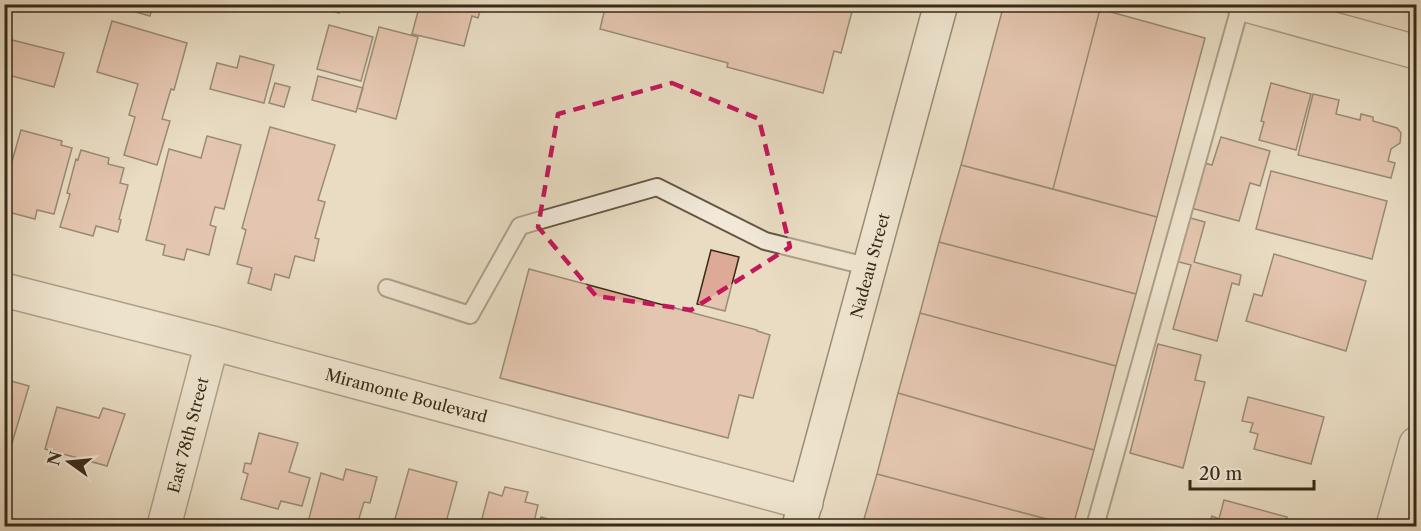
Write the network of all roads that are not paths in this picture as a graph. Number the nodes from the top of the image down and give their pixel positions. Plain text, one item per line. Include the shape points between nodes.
1 (941, 4) edge
2 (1242, 4) edge
3 (1416, 52) edge
4 (870, 267) junction
5 (387, 288) dead end
6 (4, 290) edge
7 (212, 343) junction
8 (1416, 444) edge
9 (802, 515) edge
10 (164, 526) edge
11 (1095, 526) edge
12 (1393, 526) edge

1 - 4 street, Nadeau Street
2 - 3 street
2 - 11 lane
4 - 5 lane via 765,241 657,187 520,226 470,315
4 - 9 street, Nadeau Street
6 - 7 street, Miramonte Boulevard
7 - 9 street, Miramonte Boulevard
7 - 10 street, East 78th Street
8 - 12 street

